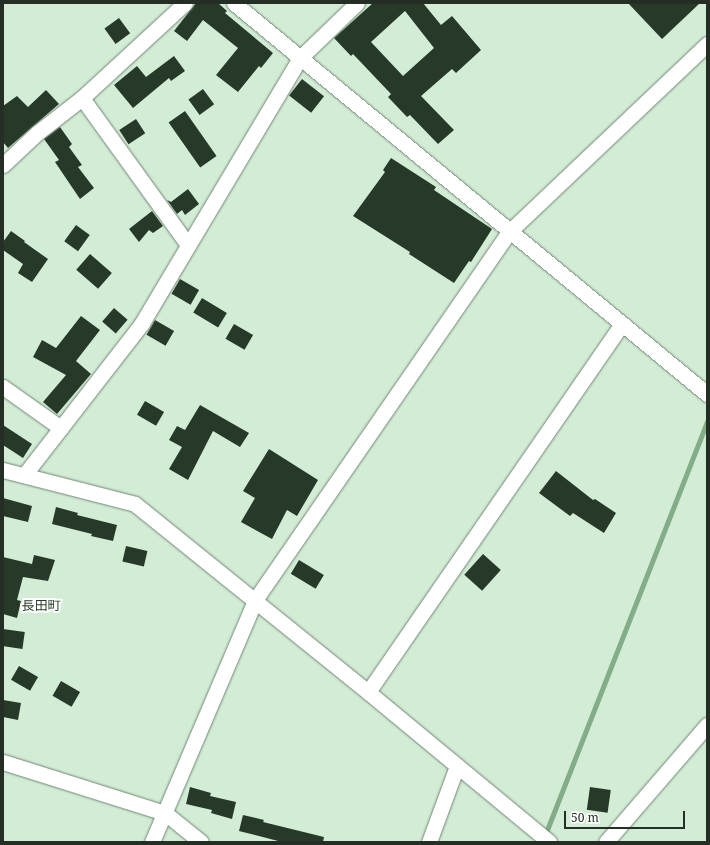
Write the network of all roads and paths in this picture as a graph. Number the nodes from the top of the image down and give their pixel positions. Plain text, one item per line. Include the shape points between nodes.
1 (185, 3) edge
2 (234, 3) edge
3 (357, 3) edge
4 (707, 44) edge
5 (300, 58) junction
6 (82, 98) junction
7 (3, 165) edge
8 (510, 231) junction
9 (188, 245) junction
10 (622, 324) junction
11 (3, 387) edge
12 (707, 394) edge
13 (60, 428) junction
14 (3, 470) edge
15 (25, 474) junction
16 (255, 600) junction
17 (368, 692) junction
18 (707, 725) edge
19 (3, 762) edge
20 (458, 766) junction
21 (165, 813) junction
22 (543, 837) edge
23 (152, 842) edge
24 (202, 842) edge
25 (429, 842) edge
26 (606, 842) edge

1 - 6 street
2 - 5 street
3 - 5 street
4 - 8 street
5 - 8 street
5 - 9 street
6 - 7 street via 36,133
6 - 9 street
8 - 10 street
8 - 16 street
9 - 13 street via 142,323
10 - 12 street
10 - 17 street
11 - 13 street
13 - 15 street
14 - 15 street
15 - 16 street via 135,504
16 - 17 street
16 - 21 street
17 - 20 street
18 - 26 street
19 - 21 street
20 - 22 street
20 - 25 street
21 - 23 street
21 - 24 street

